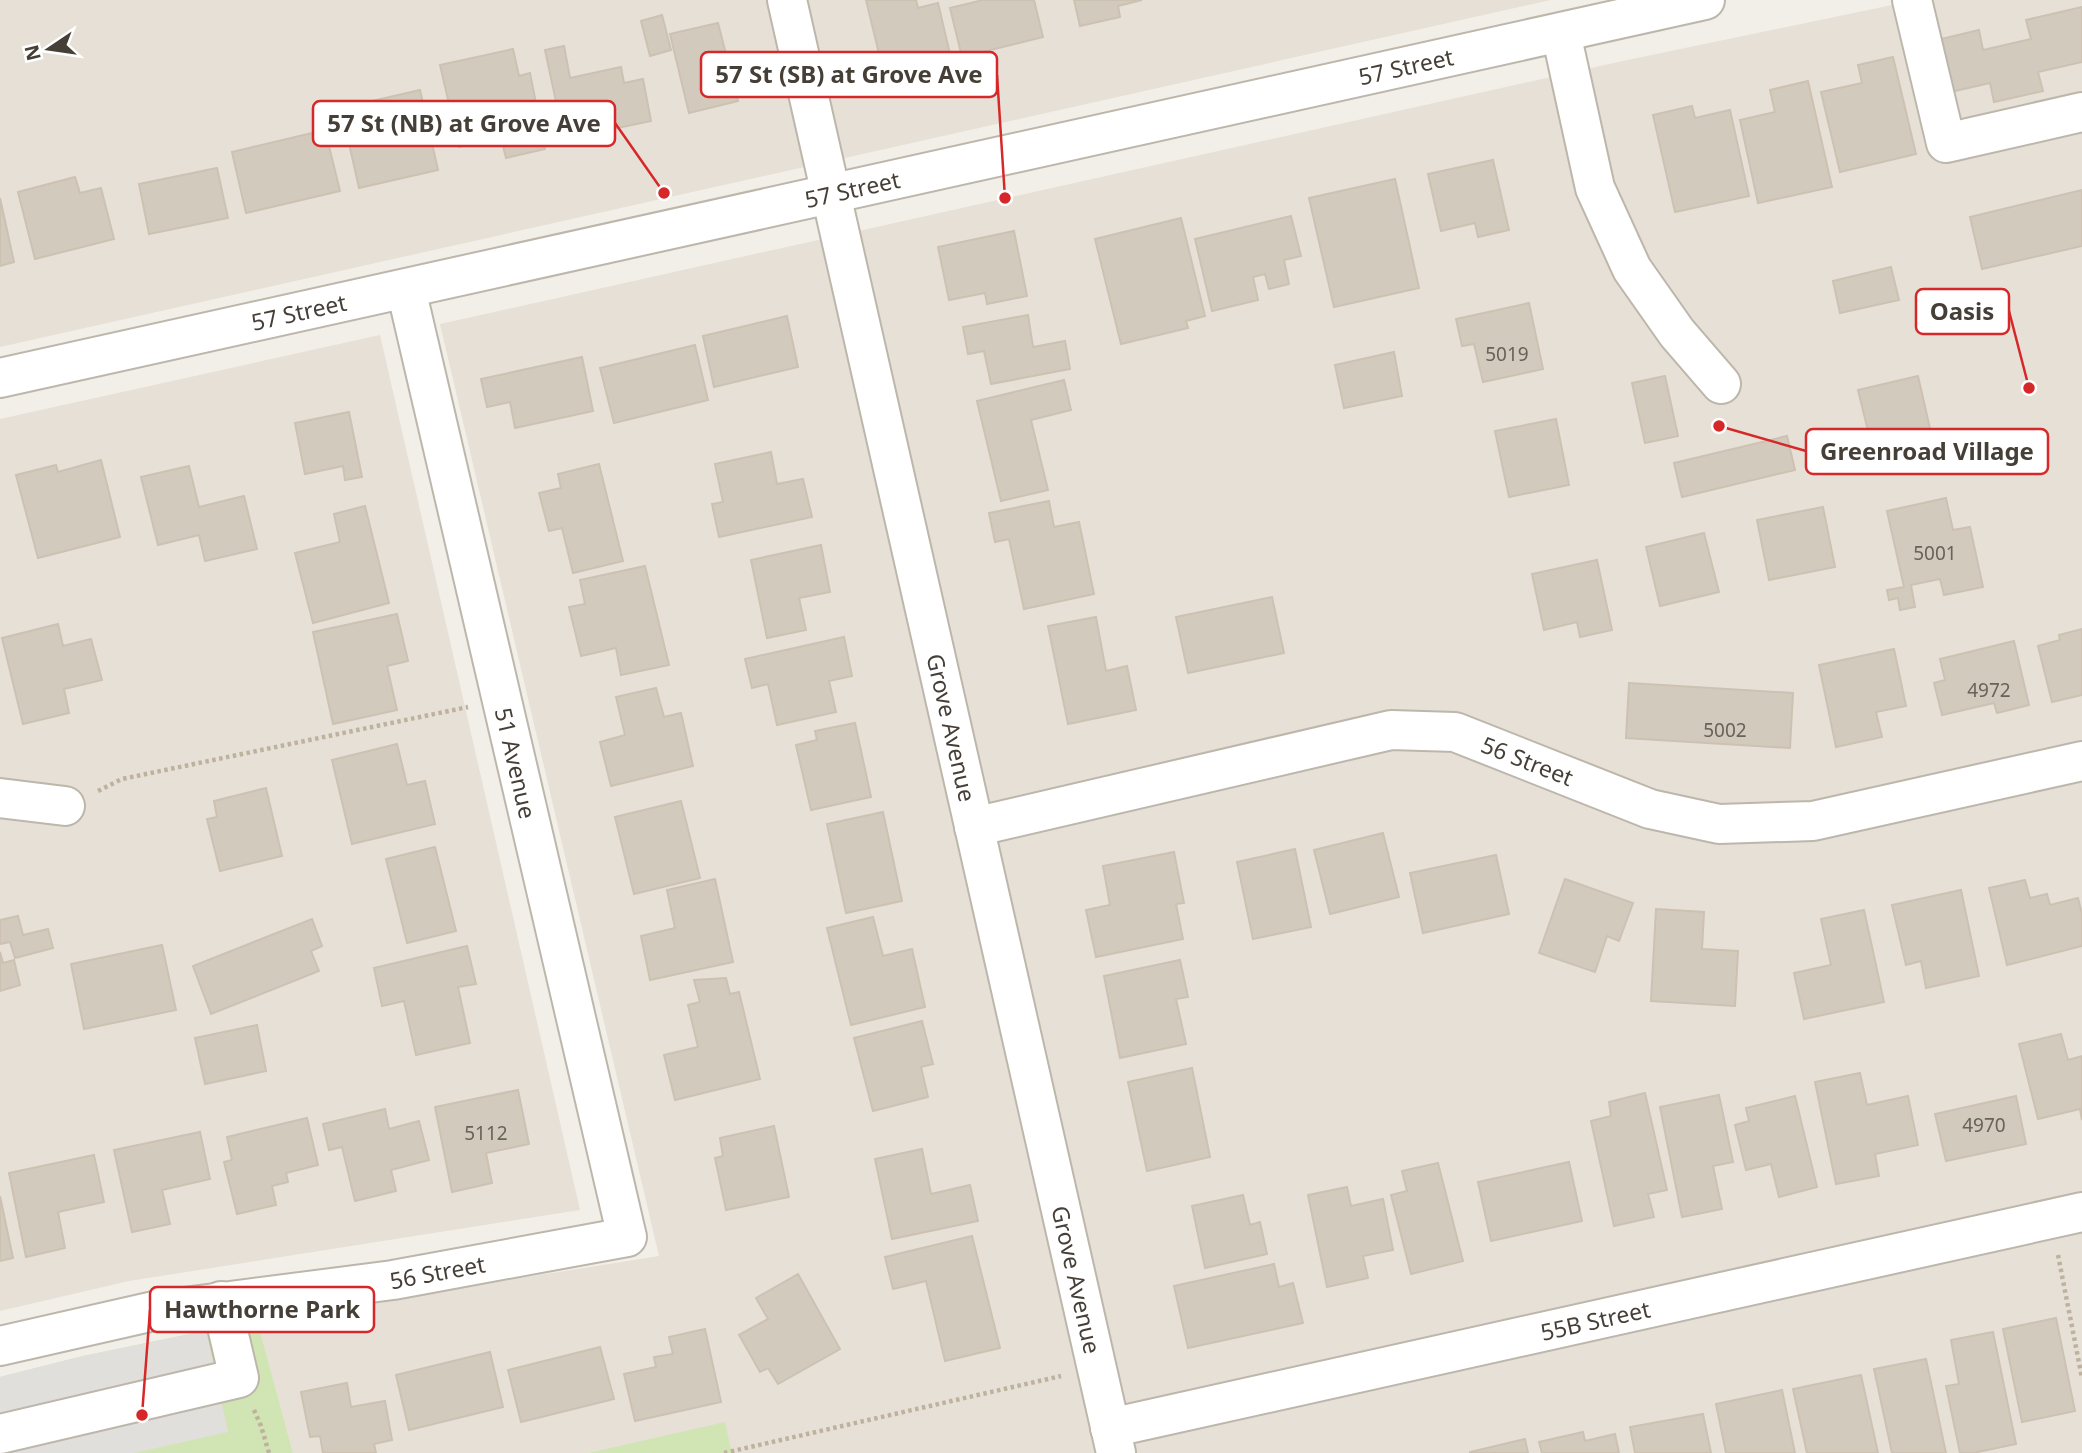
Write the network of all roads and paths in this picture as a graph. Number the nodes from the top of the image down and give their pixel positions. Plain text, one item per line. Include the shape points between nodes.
1 (788, 0) edge
2 (1705, 0) edge
3 (1912, 0) edge
4 (1561, 33) junction
5 (2082, 112) edge
6 (830, 193) junction
7 (406, 289) junction
8 (0, 378) edge
9 (1721, 384) dead end
10 (469, 707) dead end
11 (2082, 761) edge
12 (0, 798) edge
13 (65, 806) joint
14 (974, 827) junction
15 (2066, 1216) edge
16 (627, 1237) joint
17 (221, 1300) junction
18 (0, 1346) edge
19 (1097, 1368) junction
20 (2082, 1378) edge
21 (0, 1434) edge
22 (1113, 1441) edge
23 (724, 1453) edge

1 - 6 street, Grove Avenue
2 - 4 street, 57 Street
3 - 5 street via 1946,143
4 - 6 street, 57 Street
4 - 9 street via 1595,188 1632,269 1677,333
6 - 7 street, 57 Street
6 - 14 street, Grove Avenue
7 - 8 street, 57 Street
7 - 16 street, 51 Avenue
10 - 13 path via 122,779
11 - 14 street, 56 Street via 1813,821 1719,824 1650,809 1455,732 1391,730
12 - 13 street
14 - 19 street, Grove Avenue
15 - 20 path
15 - 22 street, 55B Street
16 - 17 street, 56 Street via 393,1280
17 - 18 street, 56 Street
17 - 21 street via 239,1378
19 - 22 street, Grove Avenue
19 - 23 path

